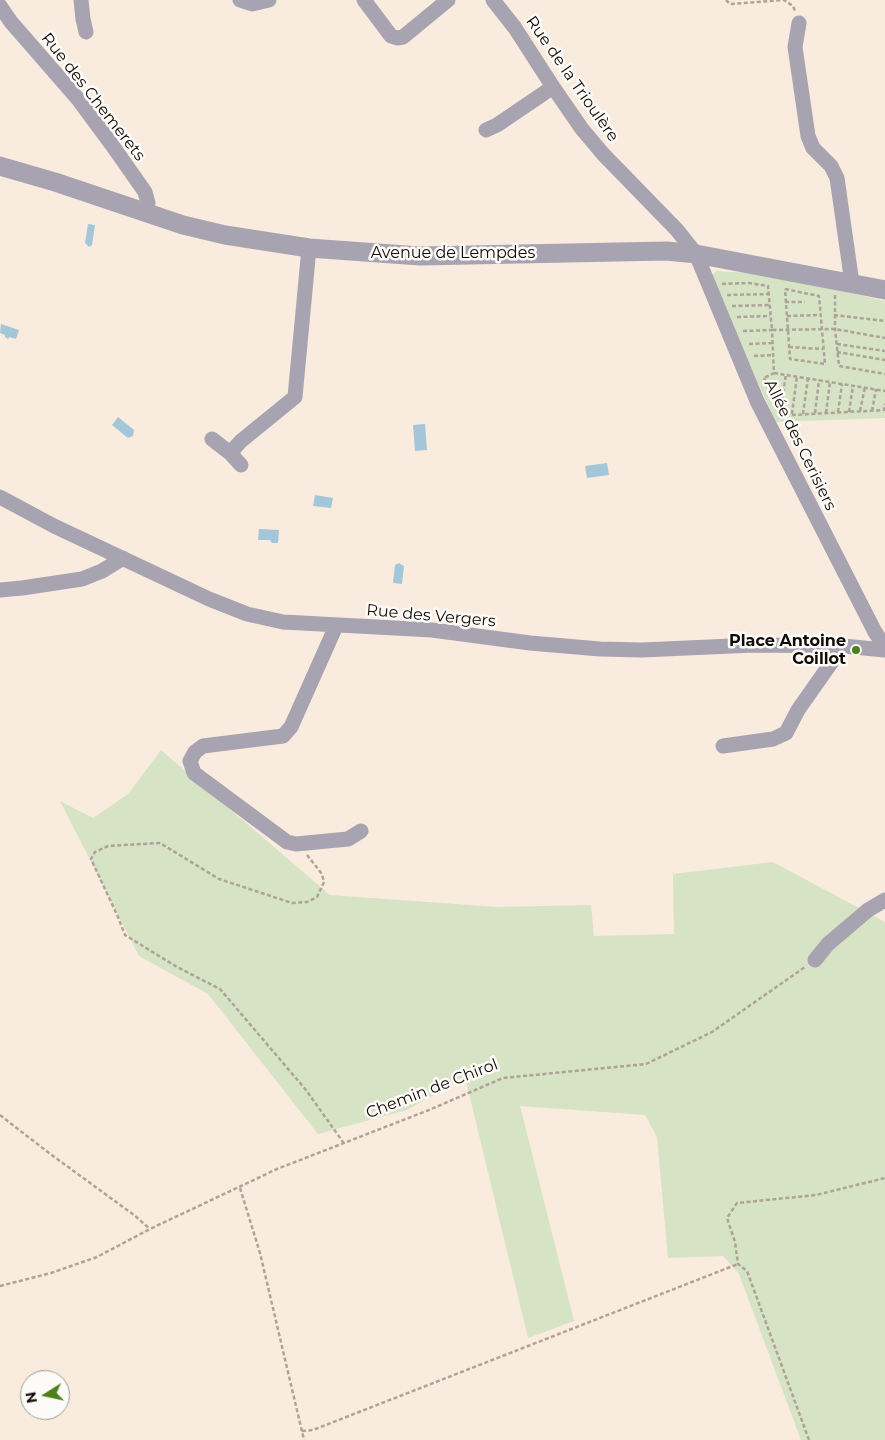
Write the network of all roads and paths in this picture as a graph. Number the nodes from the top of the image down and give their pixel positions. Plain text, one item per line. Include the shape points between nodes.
1 (81, 0) edge
2 (240, 0) edge
3 (269, 0) edge
4 (364, 0) edge
5 (448, 0) edge
6 (493, 0) edge
7 (726, 0) edge
8 (0, 6) edge
9 (799, 23) joint
10 (86, 32) dead end
11 (553, 87) junction
12 (486, 130) dead end
13 (0, 166) edge
14 (145, 214) junction
15 (666, 220) junction
16 (309, 248) junction
17 (666, 251) junction
18 (696, 254) junction
19 (848, 289) junction
20 (885, 290) edge
21 (769, 294) junction
22 (727, 295) junction
23 (786, 302) junction
24 (805, 302) dead end
25 (770, 305) junction
26 (732, 306) junction
27 (820, 315) junction
28 (834, 315) junction
29 (771, 316) junction
30 (786, 316) junction
31 (737, 317) junction
32 (885, 322) edge
33 (821, 329) junction
34 (835, 329) junction
35 (772, 330) junction
36 (788, 330) junction
37 (743, 331) junction
38 (885, 338) edge
39 (773, 343) junction
40 (749, 344) junction
41 (836, 344) junction
42 (789, 347) junction
43 (823, 349) junction
44 (885, 351) edge
45 (837, 352) junction
46 (774, 355) junction
47 (754, 356) junction
48 (885, 360) edge
49 (757, 363) dead end
50 (761, 371) dead end
51 (774, 372) junction
52 (786, 374) junction
53 (885, 374) edge
54 (796, 376) junction
55 (764, 378) junction
56 (808, 378) junction
57 (819, 380) junction
58 (831, 382) junction
59 (842, 384) junction
60 (853, 386) junction
61 (865, 387) junction
62 (876, 389) junction
63 (885, 391) edge
64 (885, 404) edge
65 (884, 410) edge
66 (872, 411) junction
67 (838, 412) junction
68 (849, 412) junction
69 (860, 412) junction
70 (780, 413) junction
71 (826, 413) junction
72 (803, 414) junction
73 (814, 414) junction
74 (792, 415) junction
75 (212, 439) dead end
76 (230, 452) junction
77 (241, 464) dead end
78 (0, 497) edge
79 (123, 558) junction
80 (0, 590) edge
81 (336, 626) junction
82 (843, 646) junction
83 (885, 648) edge
84 (723, 746) dead end
85 (360, 831) dead end
86 (296, 844) junction
87 (885, 900) edge
88 (815, 960) joint
89 (0, 1115) edge
90 (343, 1142) junction
91 (885, 1178) edge
92 (240, 1188) junction
93 (150, 1229) junction
94 (738, 1264) junction
95 (0, 1286) edge
96 (302, 1432) junction
97 (304, 1440) edge
98 (810, 1440) edge

1 - 10 street
2 - 3 street via 252,4
4 - 5 street via 391,36 397,38 403,37
6 - 11 street, Rue de la Trioulère via 516,28
7 - 9 path via 730,4 784,0 793,6
8 - 14 street, Rue des Chemerets via 78,99 145,192 148,203
9 - 19 street via 794,47 808,136 813,148 831,166 837,178
11 - 12 street via 497,126
11 - 15 street, Rue de la Trioulère via 603,154
13 - 14 street, Avenue de Lempdes
14 - 16 street, Avenue de Lempdes via 225,235
15 - 17 street via 670,234
15 - 18 street, Rue de la Trioulère
16 - 17 street, Avenue de Lempdes via 420,256
16 - 76 street via 295,397
17 - 18 street, Avenue de Lempdes
18 - 19 street, Avenue de Lempdes
18 - 83 street, Allée des Cerisiers via 757,401
19 - 20 street, Avenue de Lempdes
19 - 28 path via 834,295
21 - 22 path
21 - 22 path via 768,286 722,284
21 - 25 path
22 - 26 path
23 - 24 path
23 - 27 path via 785,289 819,296
23 - 30 path
25 - 26 path
25 - 29 path
26 - 31 path
27 - 30 path
27 - 33 path
28 - 32 path
28 - 34 path
29 - 31 path
29 - 35 path
30 - 36 path
31 - 37 path
33 - 34 path
33 - 36 path
33 - 43 path
34 - 38 path
34 - 41 path
35 - 36 path
35 - 37 path
35 - 39 path
36 - 42 path
37 - 40 path
39 - 40 path
39 - 46 path
40 - 47 path
41 - 44 path
41 - 45 path
42 - 43 path
42 - 43 path via 790,359 825,364
45 - 48 path
45 - 53 path via 839,366
46 - 47 path
46 - 51 path
47 - 49 path
50 - 55 path
51 - 52 path
51 - 55 path
52 - 54 path
52 - 70 path
54 - 56 path
54 - 74 path
55 - 70 path
56 - 57 path
56 - 72 path
57 - 58 path
57 - 73 path
58 - 59 path
58 - 71 path
59 - 60 path
59 - 67 path
60 - 61 path
60 - 68 path
61 - 62 path
61 - 69 path
62 - 63 path
62 - 66 path
64 - 65 path
65 - 66 path
66 - 69 path
67 - 68 path
67 - 71 path
68 - 69 path
70 - 74 path
71 - 73 path
72 - 73 path
72 - 74 path
75 - 76 street
76 - 77 street
78 - 79 street, Rue des Vergers
79 - 80 street via 82,579
79 - 81 street, Rue des Vergers via 247,614 283,622
81 - 82 street, Rue des Vergers via 432,630 600,649 754,644
81 - 86 street via 291,727 283,736 203,746 190,761 194,772 287,842
82 - 83 street, Rue des Vergers
82 - 84 street via 798,710 786,733 773,739
85 - 86 street via 348,839
86 - 90 path via 322,874 324,882 317,897 307,902 292,903 219,879 160,843 108,846 95,852 92,859 125,935 220,989 306,1090
87 - 88 street via 835,938
88 - 90 path, Chemin de Chirol via 712,1032 646,1064 503,1078
89 - 93 path
90 - 92 path, Chemin de Chirol
91 - 94 path via 816,1195 737,1202 727,1218
92 - 93 path, Chemin de Chirol
92 - 96 path via 260,1253
93 - 95 path, Chemin de Chirol via 97,1257
94 - 96 path
94 - 98 path via 748,1271
96 - 97 path

